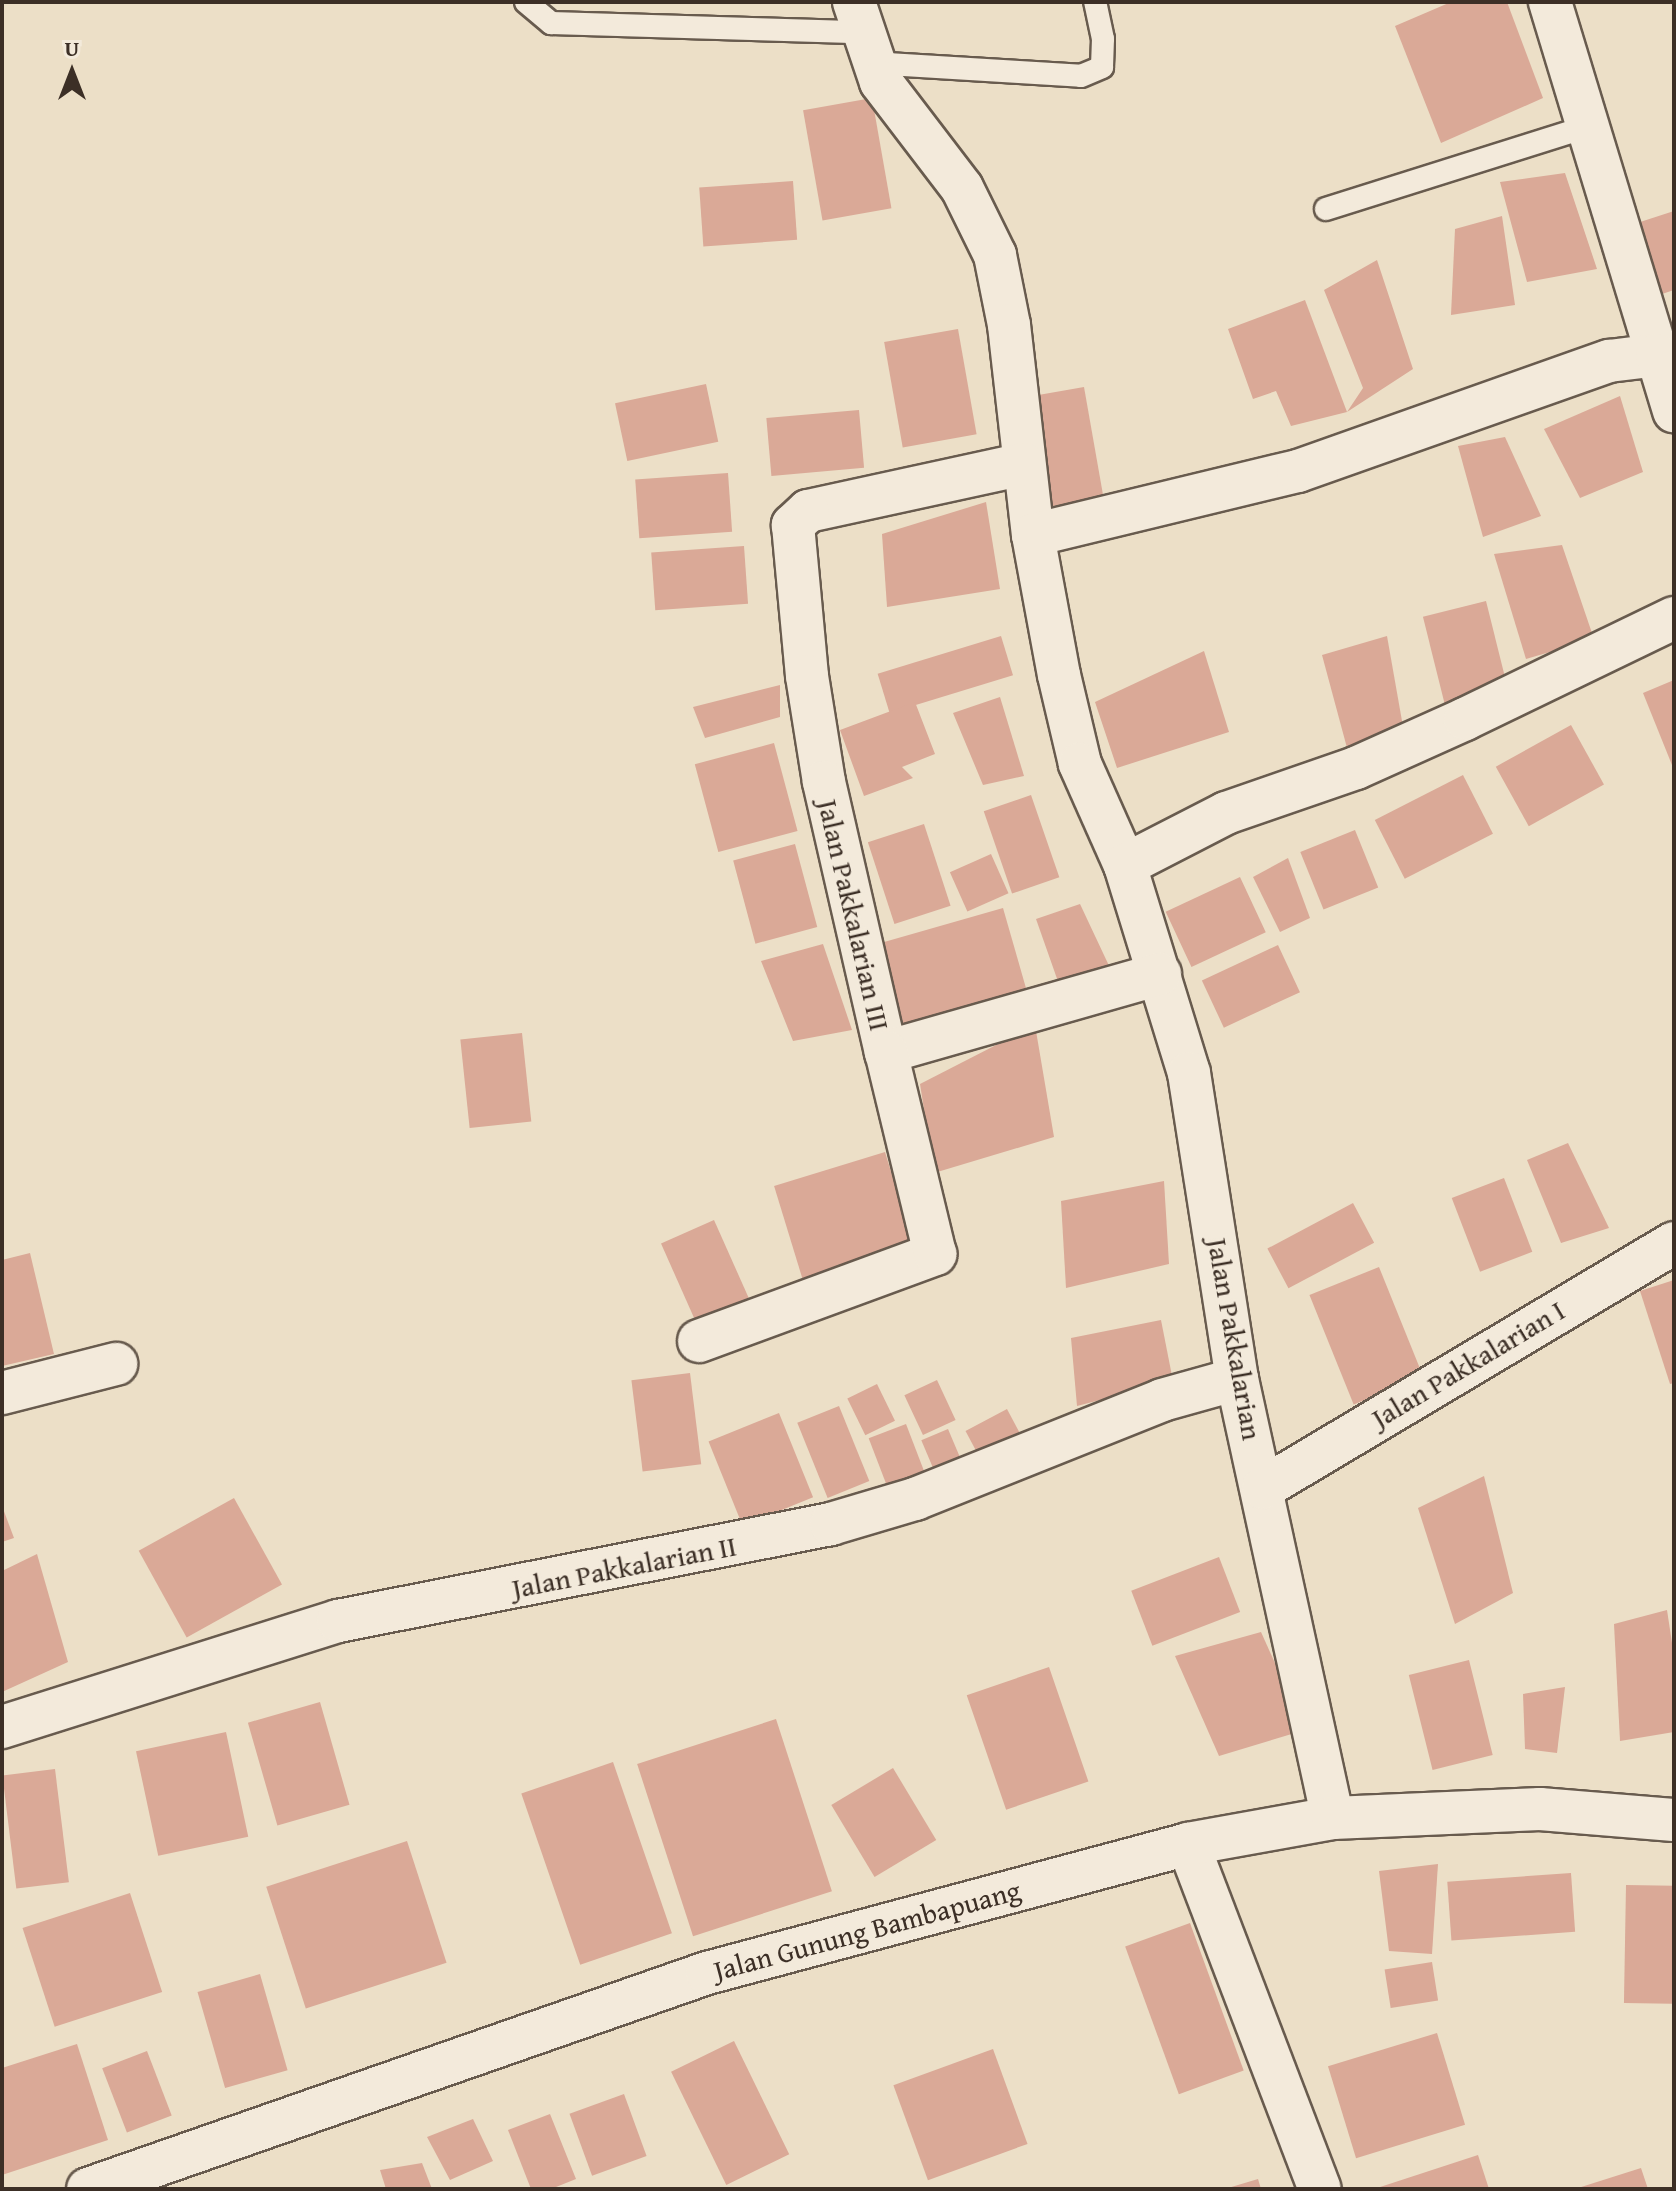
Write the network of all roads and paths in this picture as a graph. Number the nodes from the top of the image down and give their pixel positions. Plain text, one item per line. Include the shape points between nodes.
1 (526, 2) edge
2 (1095, 2) edge
3 (1550, 2) edge
4 (862, 33) edge
5 (1589, 126) junction
6 (1326, 209) dead end
7 (1657, 355) junction
8 (1674, 411) edge
9 (1024, 464) junction
10 (1033, 535) junction
11 (1674, 618) edge
12 (1125, 865) junction
13 (1160, 974) junction
14 (886, 1052) junction
15 (1674, 1243) edge
16 (699, 1341) dead end
17 (116, 1364) dead end
18 (1237, 1379) junction
19 (2, 1393) edge
20 (1263, 1488) junction
21 (2, 1727) edge
22 (1333, 1818) junction
23 (1674, 1820) edge
24 (1188, 1844) junction
25 (88, 2189) edge
26 (1320, 2189) edge

1 - 4 lane via 551,23
2 - 4 lane via 1102,67 1081,76
3 - 5 street
4 - 9 street, Jalan Pakkalarian via 894,104 962,188 995,255 1009,325
5 - 6 lane
5 - 7 street
7 - 8 street
7 - 10 street via 1609,361 1298,471
9 - 10 street, Jalan Pakkalarian
9 - 14 street, Jalan Pakkalarian III via 808,511 793,525 824,782
10 - 12 street, Jalan Pakkalarian via 1080,764
11 - 12 street via 1613,652 1383,756 1226,813
12 - 13 street, Jalan Pakkalarian
13 - 14 street, Jalan Pakkalarian III
13 - 18 street, Jalan Pakkalarian via 1205,1148
14 - 16 street via 935,1254
15 - 20 street, Jalan Pakkalarian I
17 - 19 street
18 - 20 street, Jalan Pakkalarian
18 - 21 street, Jalan Pakkalarian II via 1162,1400 915,1499 831,1524 338,1621
20 - 22 street, Jalan Pakkalarian
22 - 23 street, Jalan Gunung Bambapuang via 1540,1809
22 - 24 street, Jalan Gunung Bambapuang
24 - 25 street, Jalan Gunung Bambapuang via 707,1973
24 - 26 street

